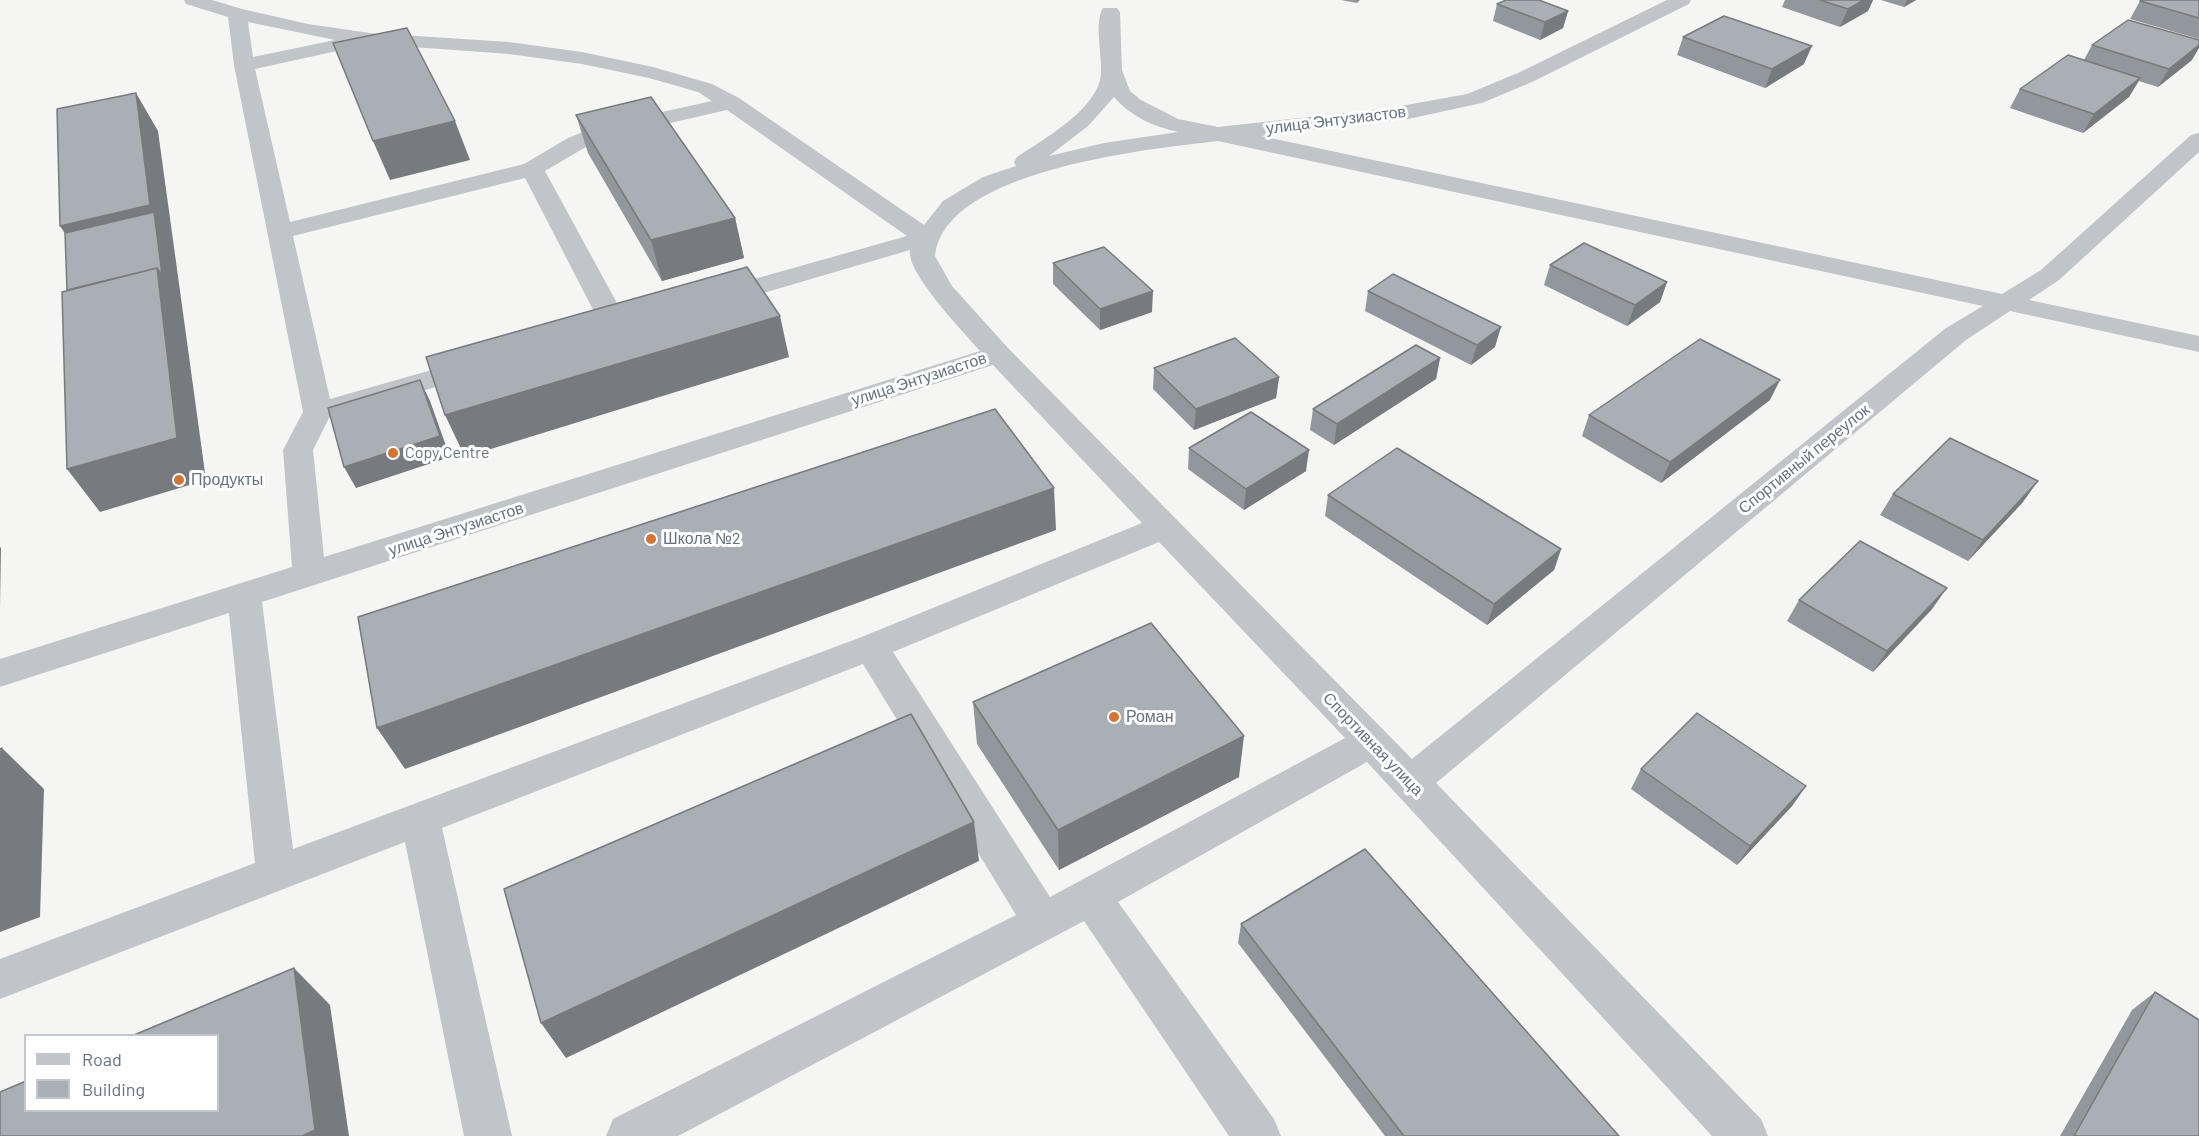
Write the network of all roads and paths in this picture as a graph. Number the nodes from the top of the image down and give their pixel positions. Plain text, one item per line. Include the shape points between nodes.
1 (193, 0) edge
2 (1682, 0) edge
3 (1110, 7) dead end
4 (237, 14) junction
5 (370, 39) junction
6 (244, 65) junction
7 (1111, 75) junction
8 (731, 103) junction
9 (1215, 134) junction
10 (2199, 140) edge
11 (532, 169) junction
12 (995, 181) junction
13 (279, 232) junction
14 (926, 238) junction
15 (2006, 302) junction
16 (696, 304) edge
17 (616, 327) edge
18 (2199, 344) edge
19 (998, 354) junction
20 (501, 359) edge
21 (318, 412) junction
22 (1164, 527) junction
23 (309, 576) junction
24 (244, 597) junction
25 (871, 647) junction
26 (0, 674) edge
27 (1371, 742) junction
28 (1410, 782) junction
29 (420, 818) junction
30 (276, 873) junction
31 (1090, 896) junction
32 (1043, 922) junction
33 (0, 980) edge
34 (488, 1136) edge
35 (630, 1136) edge
36 (1257, 1136) edge
37 (1744, 1136) edge

1 - 4 street
2 - 9 street, улица Энтузиастов via 1495,92 1418,110
3 - 7 street
4 - 5 street
4 - 6 street
5 - 6 street
5 - 8 street via 509,48 582,58 694,85
6 - 13 street
7 - 9 street via 1129,103 1151,116
7 - 12 street via 1108,91 1097,106
8 - 11 street via 606,131 576,143
8 - 14 street
9 - 12 street, улица Энтузиастов via 1086,153
9 - 15 street
10 - 15 street, Спортивный переулок via 2050,275
11 - 13 street
11 - 17 street
12 - 14 street, улица Энтузиастов via 956,201 938,217
13 - 21 street
14 - 16 street
14 - 19 street, улица Энтузиастов via 922,255 932,276
15 - 18 street
15 - 28 street, Спортивный переулок via 1956,334
19 - 22 street, Спортивная улица
19 - 23 street, улица Энтузиастов
20 - 21 street
21 - 23 street via 298,450
22 - 25 street
22 - 27 street, Спортивная улица
23 - 24 street, улица Энтузиастов
24 - 26 street, улица Энтузиастов
24 - 30 street
25 - 29 street
25 - 32 street
27 - 28 street, Спортивная улица
27 - 31 street
28 - 37 street, Спортивная улица
29 - 30 street
29 - 34 street
30 - 33 street
31 - 32 street
31 - 36 street
32 - 35 street

